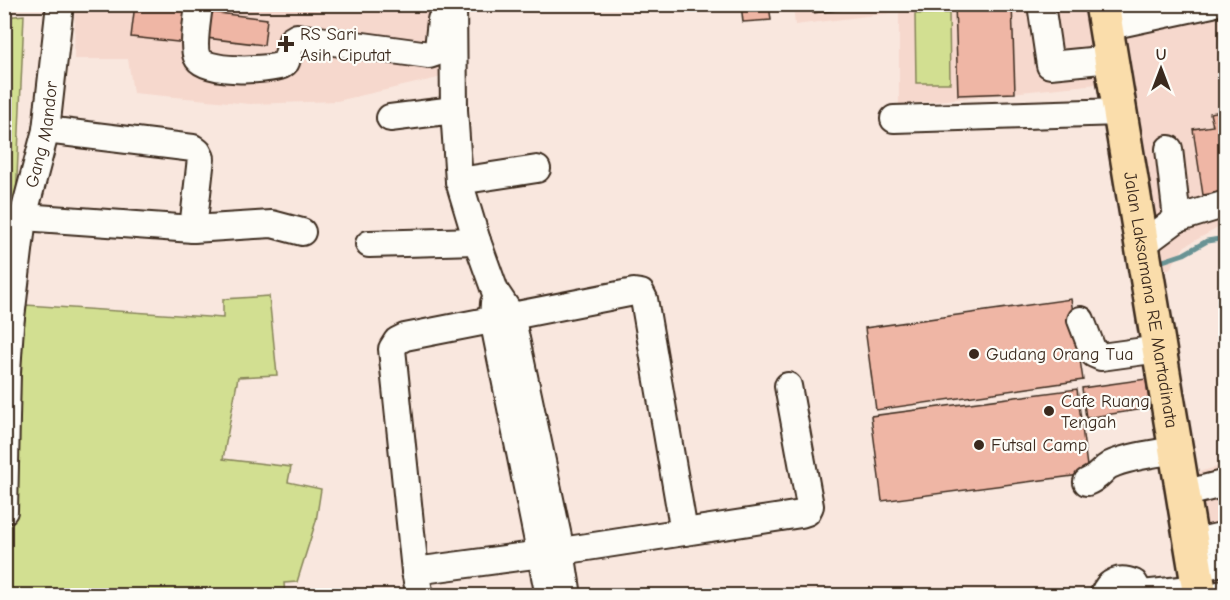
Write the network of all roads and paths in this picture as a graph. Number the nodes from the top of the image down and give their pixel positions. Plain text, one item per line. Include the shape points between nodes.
1 (60, 4) edge
2 (199, 4) edge
3 (443, 4) edge
4 (453, 4) edge
5 (1041, 4) edge
6 (1212, 4) edge
7 (1106, 30) edge
8 (454, 110) junction
9 (1120, 112) junction
10 (390, 118) dead end
11 (894, 119) dead end
12 (46, 130) junction
13 (1169, 149) dead end
14 (537, 169) dead end
15 (459, 181) junction
16 (1226, 204) edge
17 (23, 217) junction
18 (1177, 219) junction
19 (193, 228) junction
20 (302, 232) dead end
21 (477, 241) junction
22 (369, 244) dead end
23 (1142, 245) junction
24 (502, 317) junction
25 (1081, 320) dead end
26 (1159, 349) junction
27 (5, 372) edge
28 (788, 386) dead end
29 (1176, 450) junction
30 (1087, 482) dead end
31 (1226, 483) edge
32 (1183, 494) junction
33 (4, 511) edge
34 (684, 532) junction
35 (1226, 535) edge
36 (551, 553) junction
37 (1207, 578) edge
38 (418, 583) edge
39 (1097, 594) edge
40 (1142, 595) edge
41 (549, 596) edge
42 (568, 596) edge

1 - 12 street, Gang Mandor
2 - 3 street via 197,58 205,65 240,69 282,65 297,37 429,55 438,49
4 - 8 street
5 - 7 street via 1050,65
6 - 7 street
7 - 9 highway, Jalan Laksamana RE Martadinata
8 - 10 street
8 - 15 street
9 - 11 street
9 - 23 highway, Jalan Laksamana RE Martadinata
12 - 17 street, Gang Mandor
12 - 19 street via 194,148 201,158
13 - 18 street
14 - 15 street
15 - 21 street
16 - 18 street
17 - 19 street
17 - 27 street, Gang Mandor
18 - 23 street
19 - 20 street via 272,224
21 - 22 street
21 - 24 street
23 - 26 highway, Jalan Laksamana RE Martadinata
24 - 34 street via 641,293
24 - 36 street
24 - 38 street via 405,337 396,341 392,349
25 - 26 street via 1094,354 1101,357
26 - 29 highway, Jalan Laksamana RE Martadinata
27 - 33 street, Gang Mandor
28 - 34 street via 810,506 807,512
29 - 30 street via 1108,465 1096,479
29 - 32 highway, Jalan Laksamana RE Martadinata
31 - 32 street
32 - 37 highway, Jalan Laksamana RE Martadinata
34 - 36 street
35 - 37 street
36 - 38 street
36 - 41 street
36 - 42 street
37 - 40 street
39 - 40 street via 1120,580 1134,583

